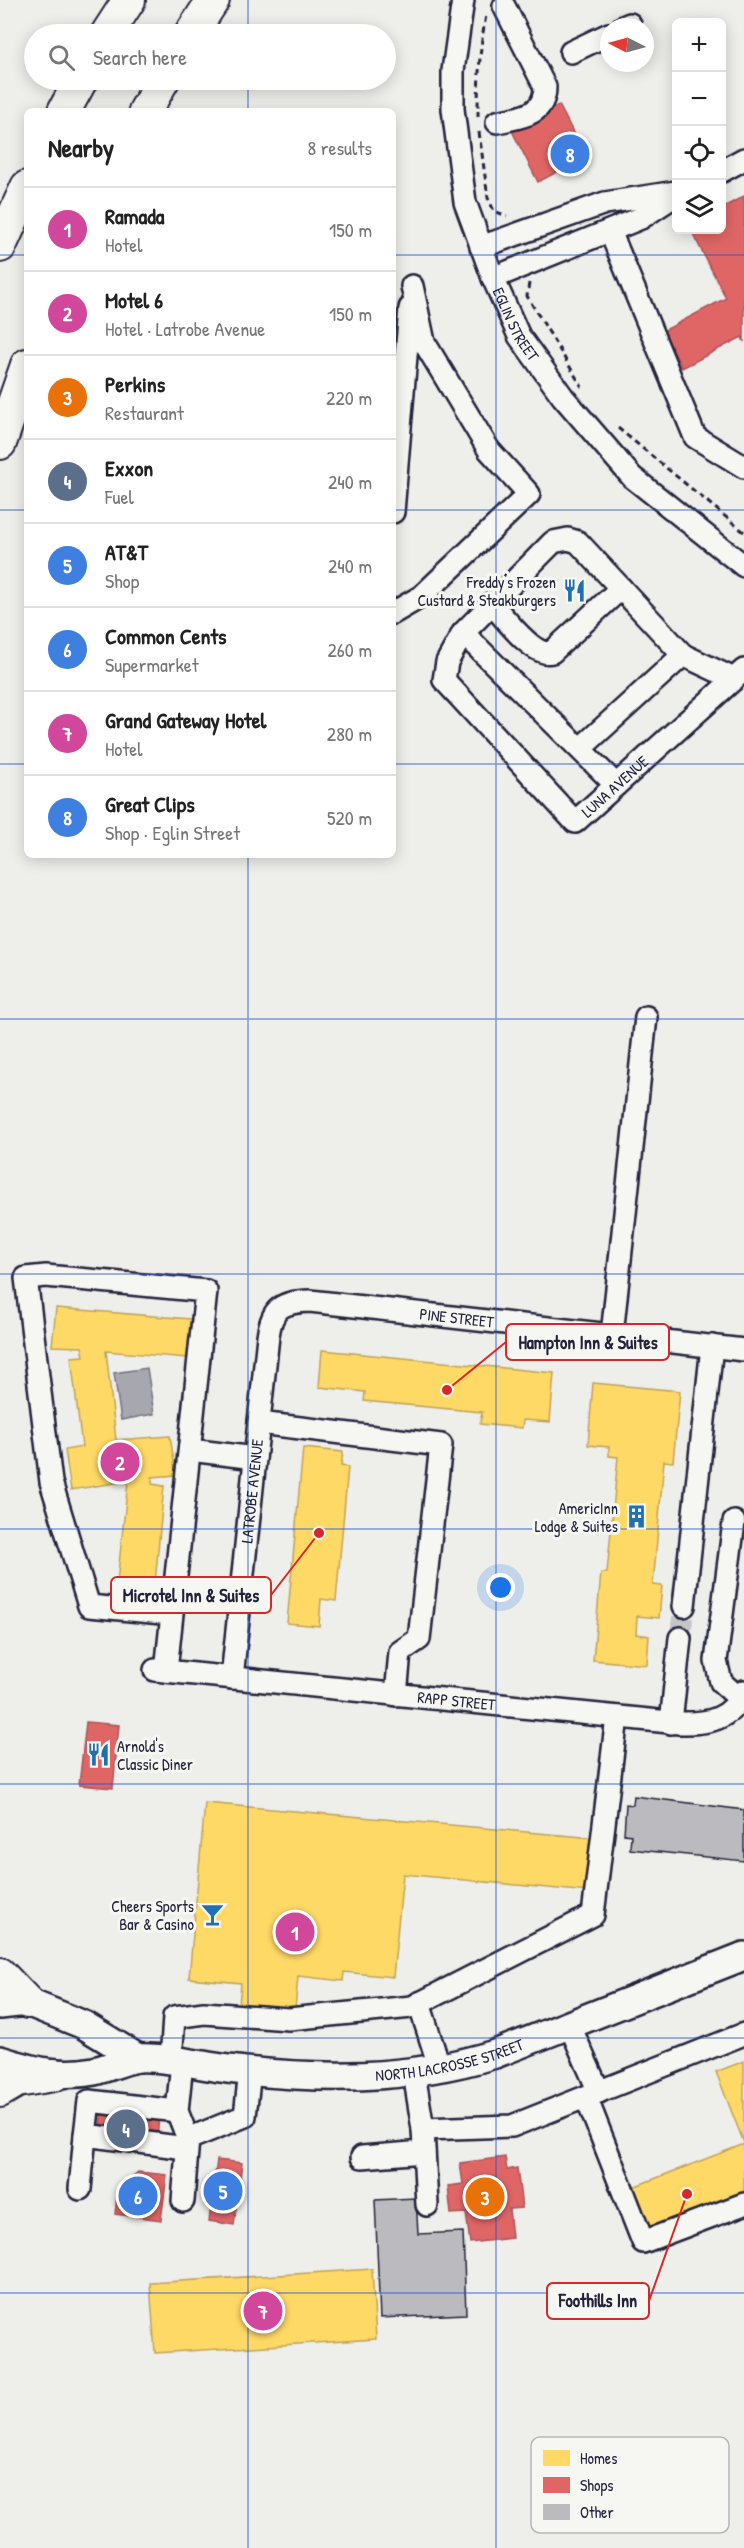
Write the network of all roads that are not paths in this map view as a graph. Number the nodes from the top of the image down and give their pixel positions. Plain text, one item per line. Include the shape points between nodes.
1 (129, 0) edge
2 (213, 0) edge
3 (463, 0) edge
4 (504, 6) dead end
5 (113, 24) edge
6 (197, 24) edge
7 (600, 38) edge
8 (571, 52) dead end
9 (76, 90) edge
10 (157, 90) edge
11 (66, 108) edge
12 (147, 108) edge
13 (497, 122) dead end
14 (744, 159) edge
15 (726, 169) edge
16 (24, 194) edge
17 (672, 195) edge
18 (672, 197) edge
19 (610, 231) junction
20 (0, 246) edge
21 (481, 247) junction
22 (493, 278) junction
23 (402, 290) edge
24 (24, 374) edge
25 (396, 438) edge
26 (0, 443) edge
27 (744, 467) edge
28 (744, 566) edge
29 (621, 588) junction
30 (492, 604) junction
31 (396, 611) edge
32 (463, 633) junction
33 (683, 655) junction
34 (739, 674) edge
35 (581, 748) junction
36 (616, 785) junction
37 (646, 1017) dead end
38 (278, 1308) joint
39 (612, 1335) junction
40 (712, 1346) junction
41 (744, 1350) edge
42 (259, 1423) junction
43 (190, 1450) junction
44 (255, 1458) junction
45 (734, 1522) dead end
46 (684, 1606) tunnel mouth
47 (172, 1614) junction
48 (680, 1638) tunnel mouth
49 (232, 1678) junction
50 (396, 1695) junction
51 (742, 1695) edge
52 (617, 1717) junction
53 (671, 1723) junction
54 (742, 1962) edge
55 (0, 1974) edge
56 (419, 2003) junction
57 (14, 2004) edge
58 (570, 2026) junction
59 (744, 2034) edge
60 (138, 2058) junction
61 (0, 2060) edge
62 (176, 2062) junction
63 (250, 2071) junction
64 (427, 2071) junction
65 (54, 2075) junction
66 (0, 2091) edge
67 (593, 2094) junction
68 (177, 2111) junction
69 (423, 2129) junction
70 (85, 2135) junction
71 (187, 2143) junction
72 (424, 2152) junction
73 (362, 2157) dead end
74 (80, 2189) dead end
75 (183, 2200) dead end
76 (744, 2204) edge
77 (427, 2205) dead end

1 - 5 highway
2 - 6 highway
3 - 21 street, EGLIN STREET via 453,71 453,109 465,202
4 - 13 street via 545,87 545,99 524,116
7 - 8 street
9 - 11 highway
10 - 12 highway
14 - 15 street
16 - 20 highway
17 - 21 street via 605,203
18 - 19 street via 641,218
19 - 22 street
19 - 27 street via 695,437
21 - 22 street, EGLIN STREET
22 - 28 street, EGLIN STREET via 519,336 563,397 632,477
23 - 25 street
23 - 31 street via 424,342 489,450 529,494 422,596
24 - 26 highway
29 - 30 street via 546,654 535,649
29 - 30 street via 578,542 568,539 553,542
29 - 33 street
30 - 32 street
32 - 35 street
32 - 36 street, LUNA AVENUE via 447,662 444,681 575,822
33 - 34 street
33 - 35 street
34 - 36 street, LUNA AVENUE
35 - 36 street
37 - 39 street
38 - 39 street, PINE STREET via 310,1301
38 - 42 street, LATROBE AVENUE via 270,1321
39 - 40 street, PINE STREET
40 - 41 street, PINE STREET
40 - 46 street
42 - 44 street, LATROBE AVENUE
42 - 50 street via 441,1445 419,1639 400,1652
43 - 44 street
43 - 47 street
43 - 47 street via 206,1291 46,1276 26,1278 51,1482 89,1606
44 - 49 street, LATROBE AVENUE
45 - 51 street via 716,1661 721,1682
47 - 49 street, RAPP STREET via 160,1670
48 - 53 street
49 - 50 street, RAPP STREET
50 - 52 street, RAPP STREET
51 - 53 street, RAPP STREET via 728,1713 712,1722
52 - 53 street, RAPP STREET
52 - 56 street via 593,1915
54 - 58 main road, NORTH LACROSSE STREET
55 - 57 highway
56 - 62 street via 412,2007 289,2019 204,2013 174,2017
56 - 64 street
57 - 60 main road, NORTH LACROSSE STREET via 84,2025
58 - 64 main road, NORTH LACROSSE STREET via 495,2054
58 - 67 street
59 - 67 street
60 - 62 main road, NORTH LACROSSE STREET
60 - 65 main road, NORTH LACROSSE STREET via 93,2071
61 - 65 main road, NORTH LACROSSE STREET
62 - 63 main road, NORTH LACROSSE STREET
62 - 68 street
63 - 64 main road, NORTH LACROSSE STREET via 337,2078
63 - 71 street via 245,2116
64 - 69 street
65 - 66 highway via 17,2081
67 - 69 street via 512,2126
67 - 76 street via 643,2242
68 - 70 street via 89,2101
68 - 71 street
69 - 72 street
70 - 71 street
70 - 74 street
71 - 75 street
72 - 73 street
72 - 77 street

